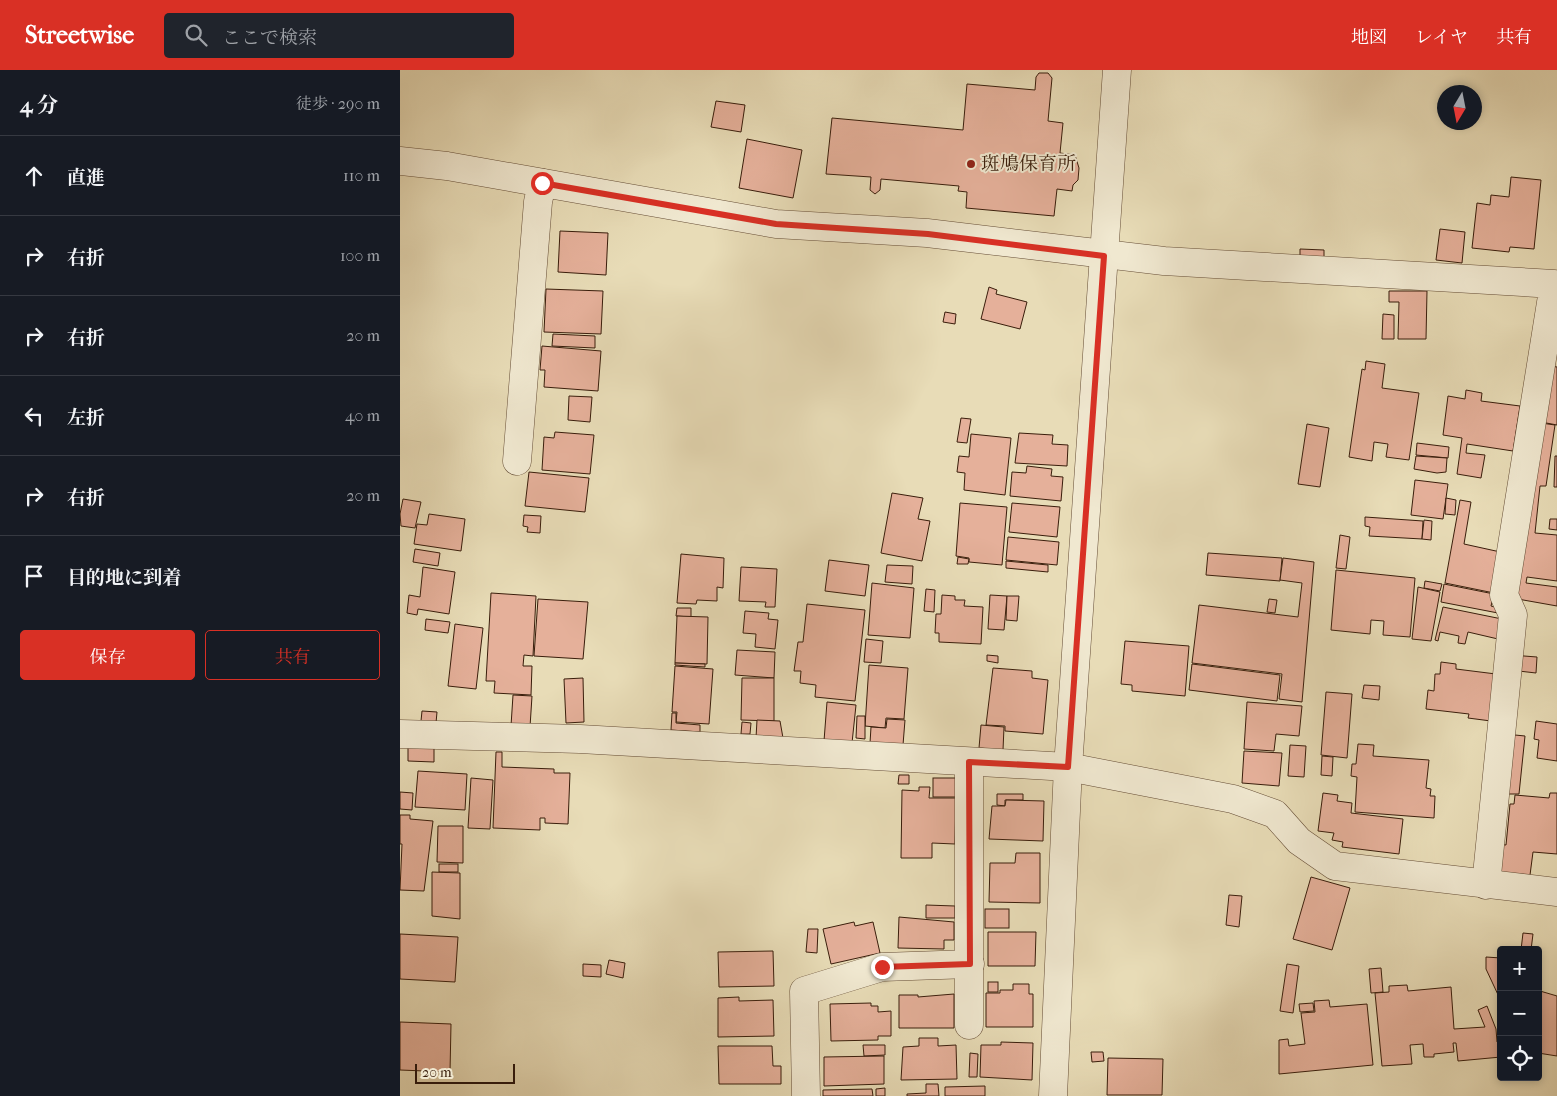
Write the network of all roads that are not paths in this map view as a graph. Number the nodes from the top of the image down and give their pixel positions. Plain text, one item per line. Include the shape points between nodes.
1 (1117, 70) edge
2 (400, 161) edge
3 (542, 183) junction
4 (1104, 256) junction
5 (517, 461) dead end
6 (400, 734) edge
7 (969, 762) junction
8 (1068, 767) junction
9 (1486, 885) junction
10 (1557, 892) edge
11 (970, 964) junction
12 (969, 1025) dead end
13 (806, 1096) edge
14 (1053, 1096) edge

1 - 4 street
2 - 3 street
3 - 4 street via 776,224 928,234
3 - 5 street
4 - 8 street
4 - 9 street via 1554,284 1504,595 1513,615
6 - 7 street via 580,739
7 - 8 street
7 - 11 street
8 - 9 street via 1233,799 1275,814 1299,841 1335,866
8 - 14 street
9 - 10 street
11 - 12 street
11 - 13 street via 882,967 804,990

